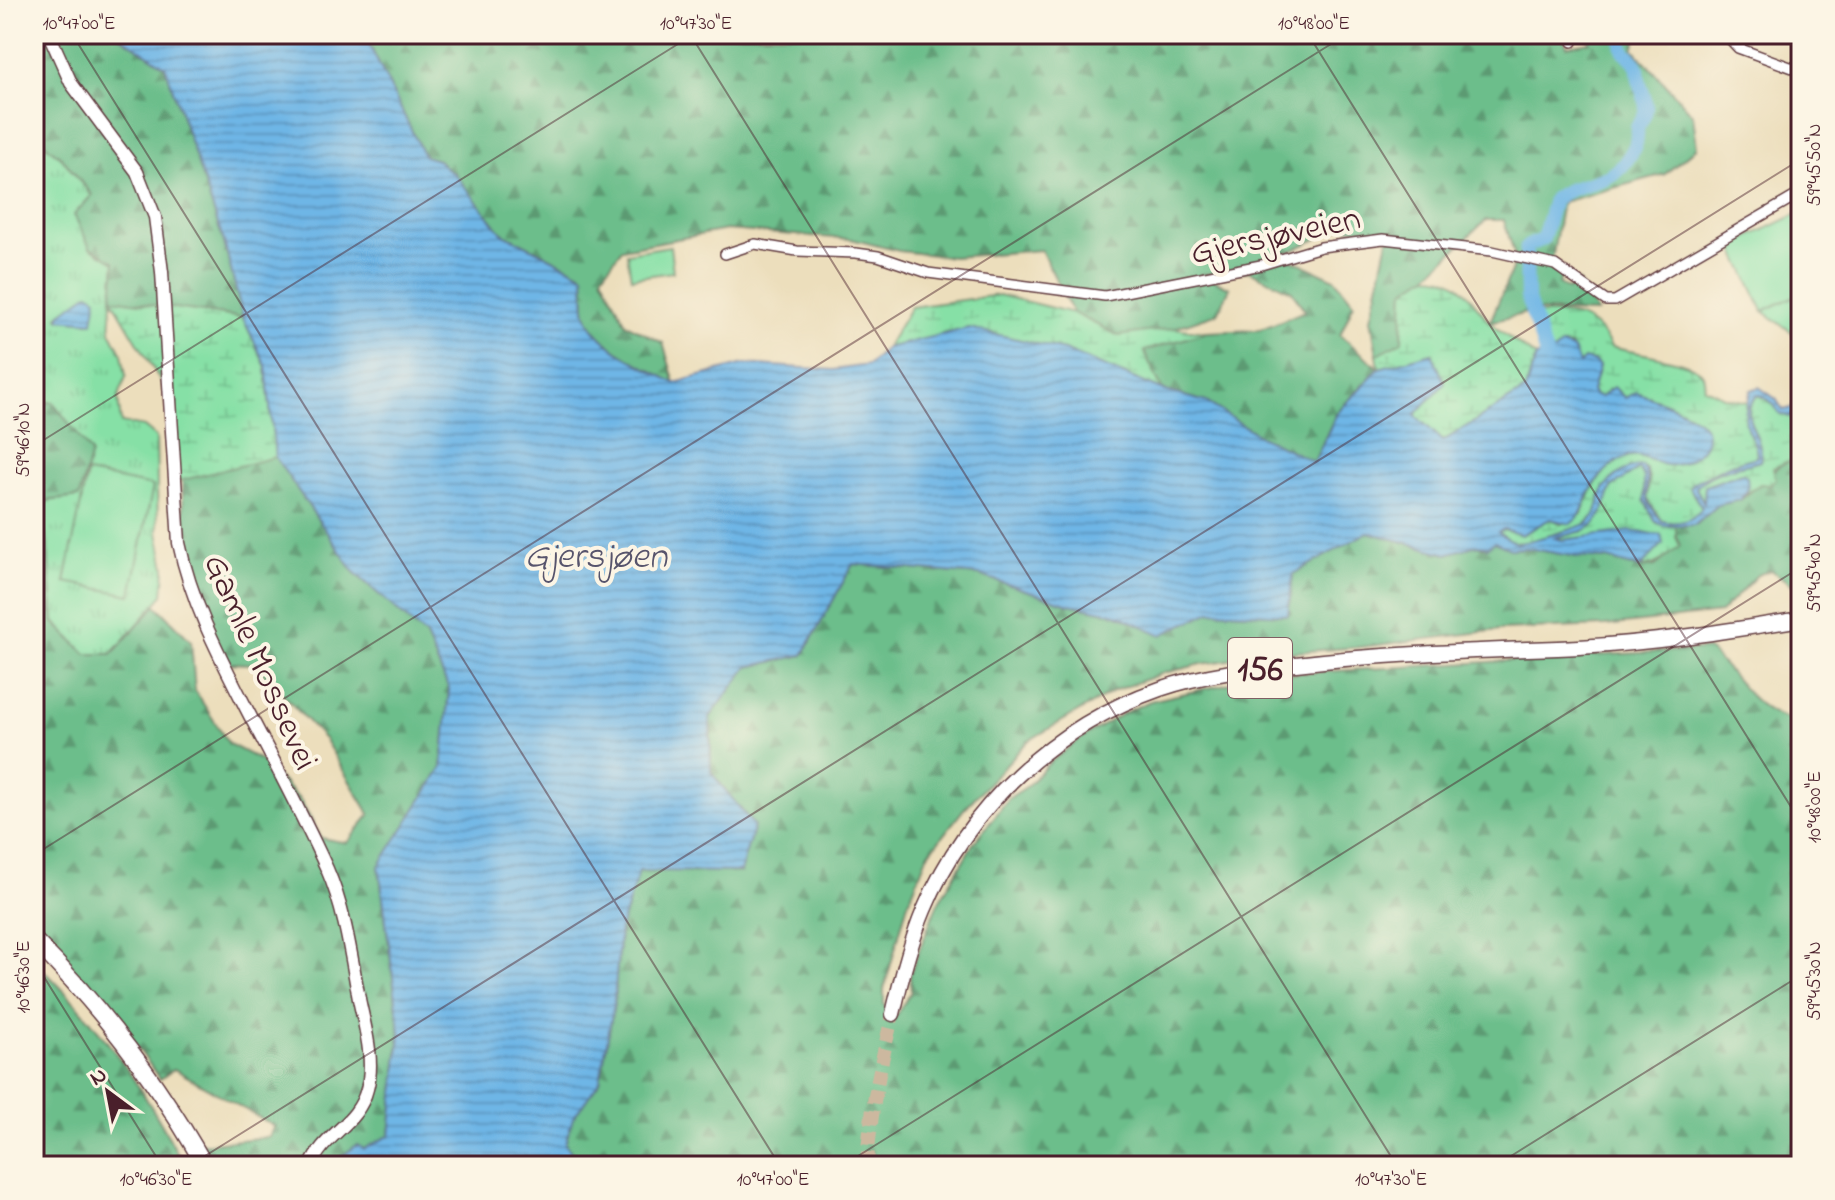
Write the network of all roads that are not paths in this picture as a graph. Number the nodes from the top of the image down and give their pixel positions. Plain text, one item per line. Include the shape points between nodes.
1 (49, 34) edge
2 (1725, 34) edge
3 (1801, 71) edge
4 (1801, 193) edge
5 (725, 254) dead end
6 (1801, 619) edge
7 (34, 940) edge
8 (34, 948) edge
9 (893, 1014) tunnel mouth
10 (197, 1166) edge
11 (205, 1166) edge
12 (311, 1166) edge

1 - 12 main road, Gamle Mossevei via 71,83 130,163 155,217 184,568 206,626 327,870 343,919 367,1040 368,1088 356,1115 319,1150
2 - 3 street via 1738,48
4 - 5 street, Gjersjøveien via 1615,301 1606,301 1555,265 1526,257 1383,239 1321,247 1261,265 1105,296 928,273 856,253 755,244
6 - 9 main road, 156 via 1610,645 1435,652 1267,667 1191,680 1139,697 1044,753 972,825 924,910
7 - 11 highway via 128,1045
8 - 10 highway via 123,1049

